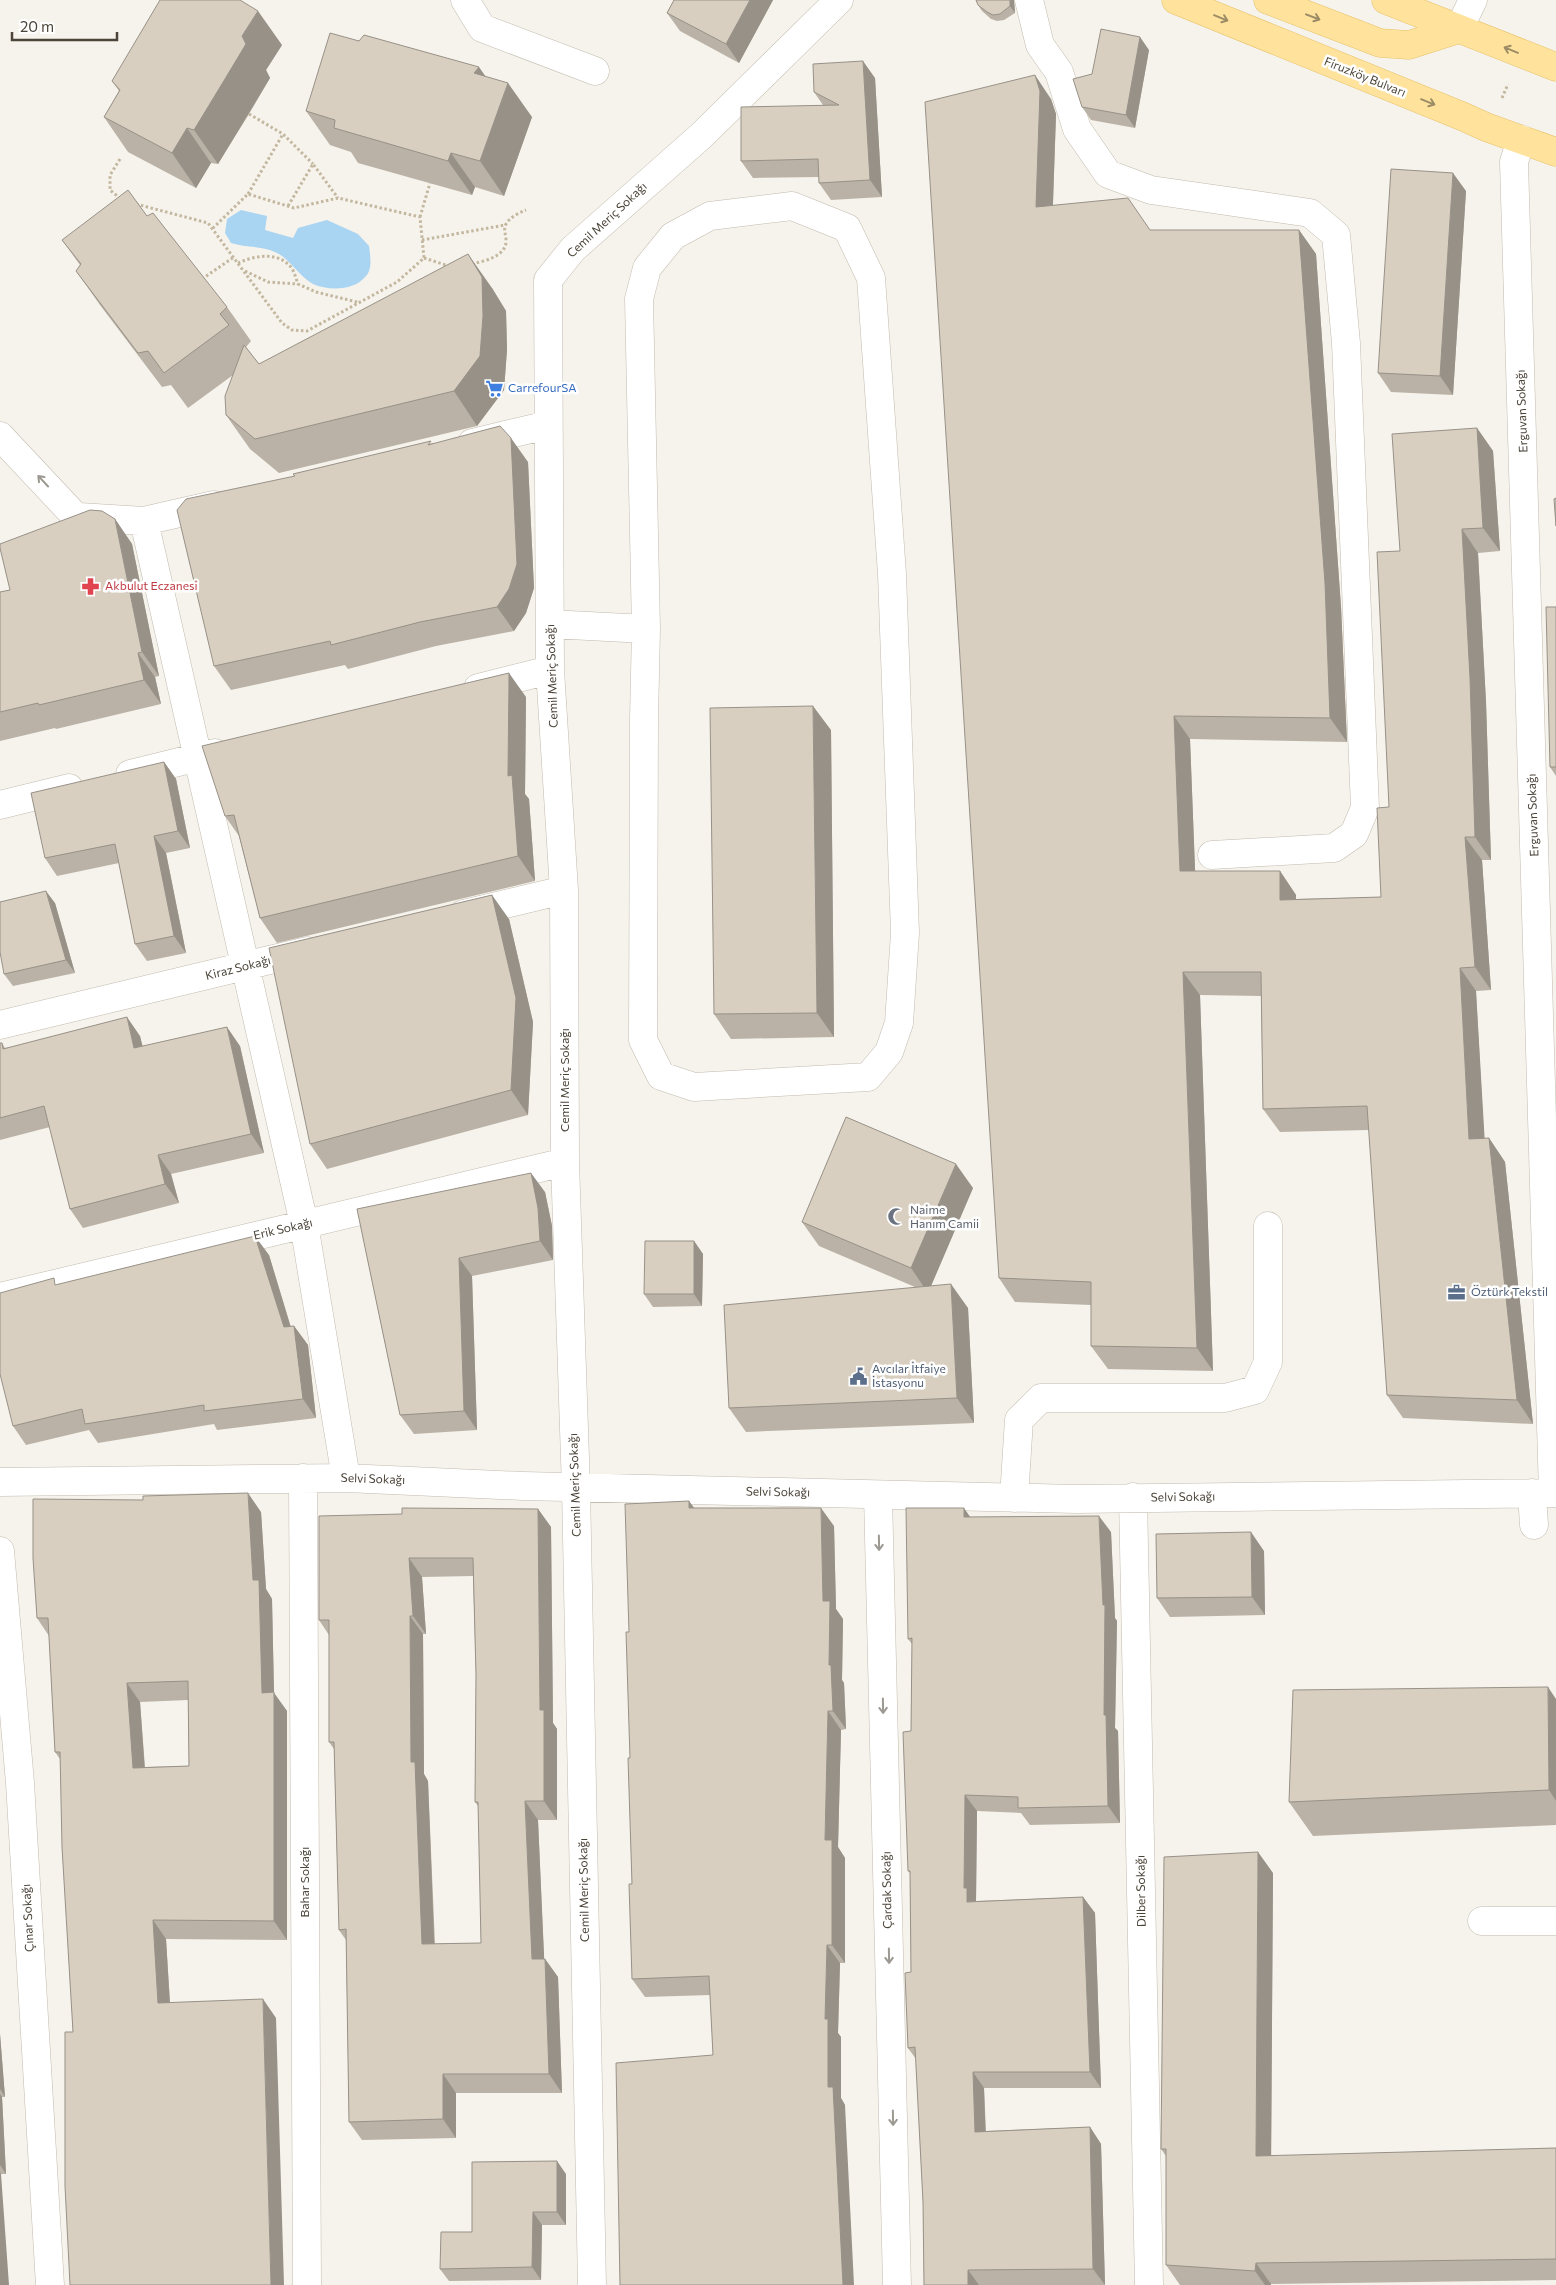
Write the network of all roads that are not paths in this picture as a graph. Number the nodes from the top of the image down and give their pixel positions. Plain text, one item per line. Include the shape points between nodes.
1 (464, 0) edge
2 (839, 0) edge
3 (1029, 0) edge
4 (1176, 0) edge
5 (1268, 0) edge
6 (1386, 0) edge
7 (1473, 0) edge
8 (1459, 29) junction
9 (1556, 67) edge
10 (595, 72) dead end
11 (1556, 129) edge
12 (1522, 139) junction
13 (1556, 152) edge
14 (548, 425) junction
15 (0, 436) edge
16 (452, 448) edge
17 (240, 498) edge
18 (76, 517) junction
19 (144, 521) junction
20 (51, 527) edge
21 (550, 624) junction
22 (646, 629) junction
23 (550, 670) junction
24 (455, 694) edge
25 (235, 748) edge
26 (197, 758) junction
27 (0, 804) edge
28 (1212, 855) dead end
29 (564, 890) junction
30 (439, 920) edge
31 (333, 945) edge
32 (246, 966) junction
33 (0, 1025) edge
34 (565, 1162) junction
35 (304, 1224) junction
36 (1268, 1226) dead end
37 (0, 1297) edge
38 (304, 1478) junction
39 (346, 1478) junction
40 (0, 1482) edge
41 (576, 1488) junction
42 (1547, 1493) edge
43 (878, 1495) junction
44 (1133, 1497) junction
45 (1014, 1498) junction
46 (1534, 1525) dead end
47 (0, 1551) edge
48 (1482, 1921) dead end
49 (1556, 1921) edge
50 (50, 2285) edge
51 (307, 2285) edge
52 (592, 2285) edge
53 (897, 2285) edge
54 (1149, 2285) edge

1 - 10 street via 482,28
2 - 14 street, Cemil Meriç Sokağı via 702,135 573,249 548,280
3 - 28 street via 1040,45 1059,72 1077,129 1108,174 1151,190 1310,214 1336,235 1346,343 1365,808 1354,834 1334,848
4 -> 12 main road, Firuzköy Bulvarı via 1486,128
5 -> 8 main road via 1380,43 1408,45
6 - 8 main road
7 - 8 street
9 -> 8 main road
11 - 12 main road
12 - 13 main road, Firuzköy Bulvarı
12 - 42 street, Erguvan Sokağı via 1514,162
14 - 16 street
14 - 21 street, Cemil Meriç Sokağı
18 -> 15 street
17 - 19 street
18 - 19 street
18 - 20 street
19 - 26 street
21 - 22 street
21 - 23 street, Cemil Meriç Sokağı
22 - 22 street via 639,299 647,268 673,236 710,216 792,206 847,228 871,278 892,574 905,933 899,1024 889,1052 868,1077 694,1086 661,1076 642,1040
23 - 24 street
23 - 29 street, Cemil Meriç Sokağı
25 - 26 street
26 - 27 street
26 - 32 street
29 - 30 street
29 - 34 street, Cemil Meriç Sokağı
31 - 32 street, Kiraz Sokağı
32 - 33 street, Kiraz Sokağı
32 - 35 street
34 - 35 street, Erik Sokağı
34 - 41 street, Cemil Meriç Sokağı
35 - 37 street, Erik Sokağı
35 - 39 street
36 - 45 street via 1268,1362 1255,1390 1225,1398 1041,1398 1019,1420
38 - 39 street, Selvi Sokağı
38 - 40 street, Selvi Sokağı
38 - 51 street, Bahar Sokağı
39 - 41 street, Selvi Sokağı
41 - 43 street, Selvi Sokağı
41 - 52 street, Cemil Meriç Sokağı
42 - 44 street, Selvi Sokağı
42 - 46 street, Erguvan Sokağı
43 - 45 street, Selvi Sokağı
43 -> 53 street, Çardak Sokağı
44 - 45 street, Selvi Sokağı
44 - 54 street, Dilber Sokağı
47 - 50 street, Çınar Sokağı via 20,1783
48 - 49 street

